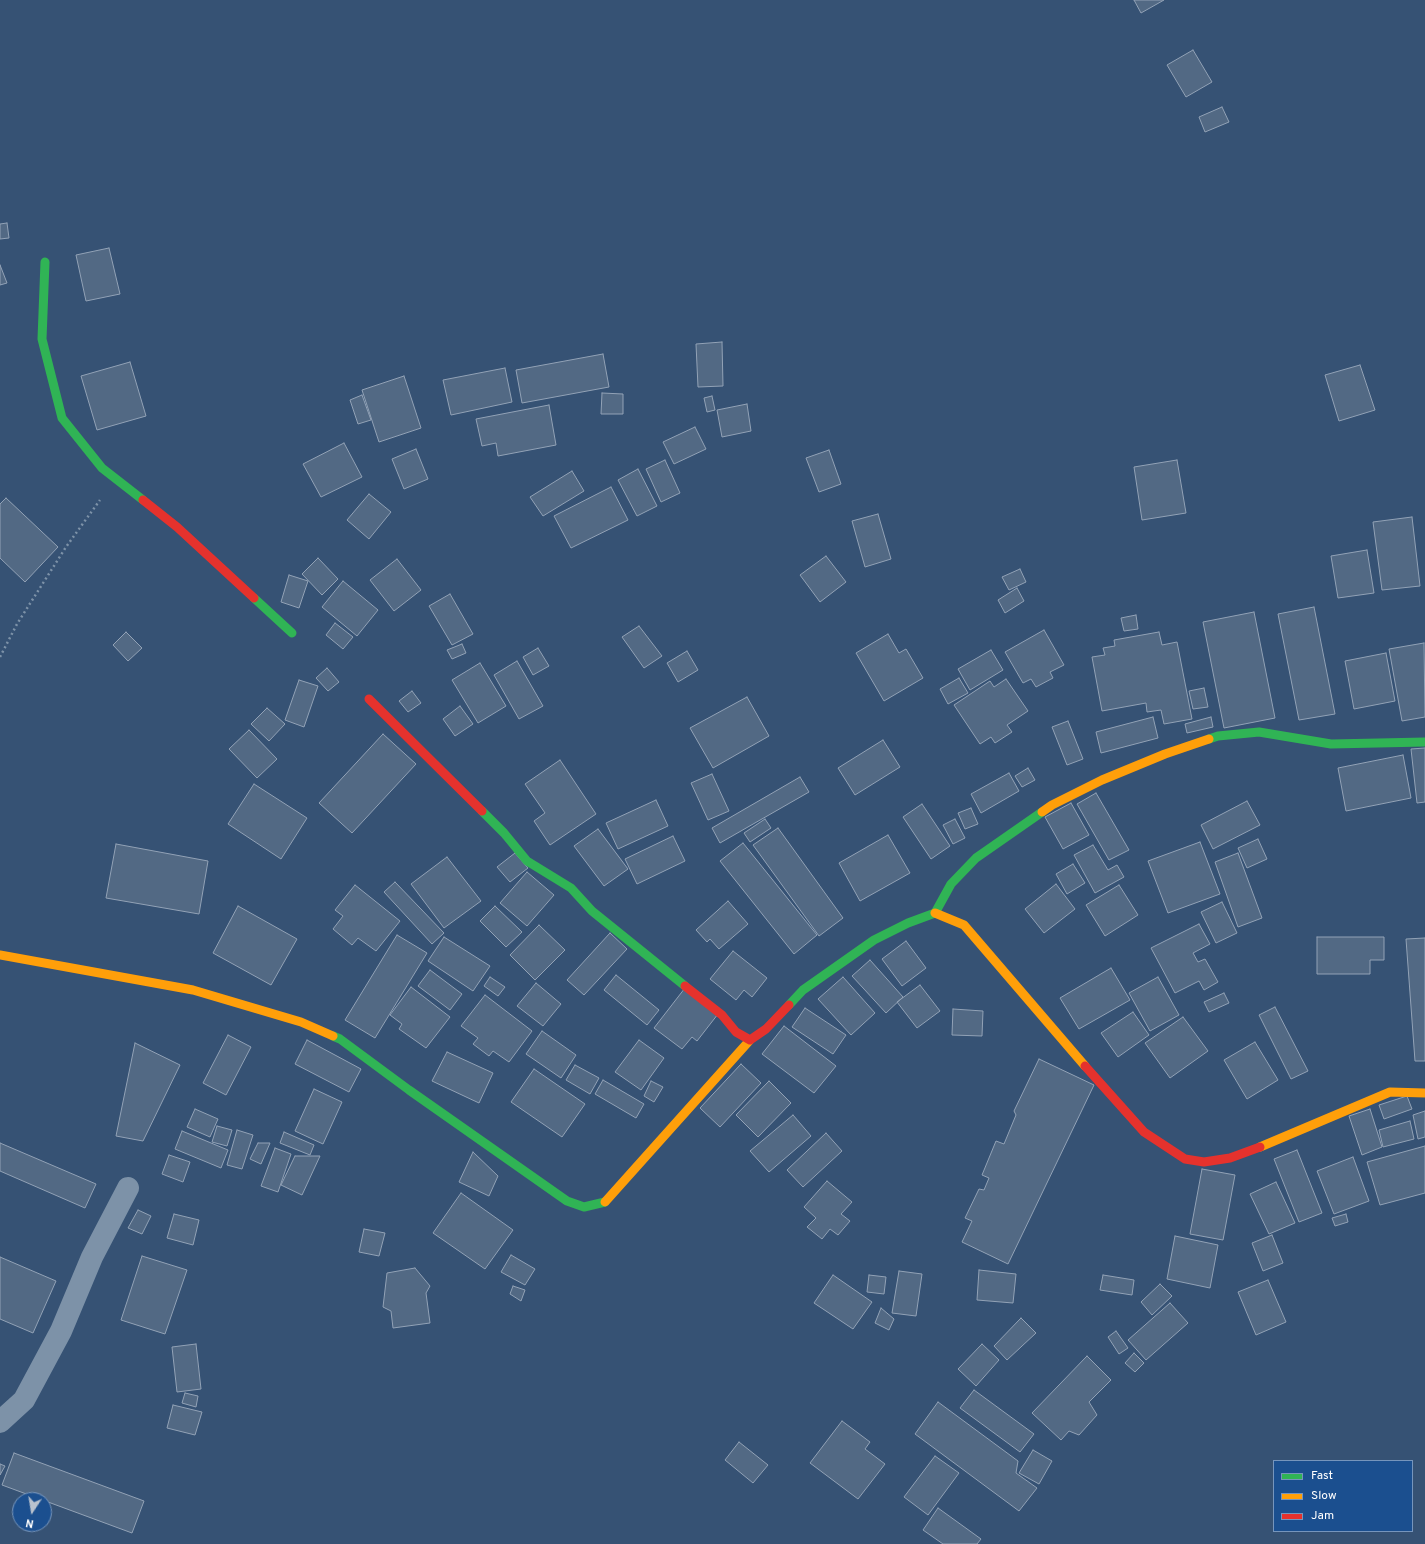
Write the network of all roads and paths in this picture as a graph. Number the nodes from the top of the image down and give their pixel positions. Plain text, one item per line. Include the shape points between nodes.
1 (44, 262) dead end
2 (116, 479) junction
3 (292, 633) dead end
4 (0, 657) edge
5 (369, 699) dead end
6 (1425, 742) edge
7 (935, 912) junction
8 (0, 955) edge
9 (750, 1040) junction
10 (1425, 1093) edge
11 (128, 1188) dead end
12 (0, 1422) edge

1 - 2 street via 42,339 62,418 102,468
2 - 3 street via 177,527
2 - 4 path via 66,548 17,624
5 - 9 street via 504,833 527,861 571,888 592,911 722,1015 736,1032
6 - 7 street via 1331,744 1259,732 1218,736 1165,754 1095,783 1052,805 1017,828 976,858 951,884
7 - 9 street via 874,940 802,990 766,1029
7 - 10 street via 964,925 1144,1132 1186,1159 1204,1162 1230,1158 1390,1092
8 - 9 street via 193,990 302,1022 340,1039 567,1201 584,1207 604,1202
11 - 12 street via 92,1257 61,1331 24,1400

